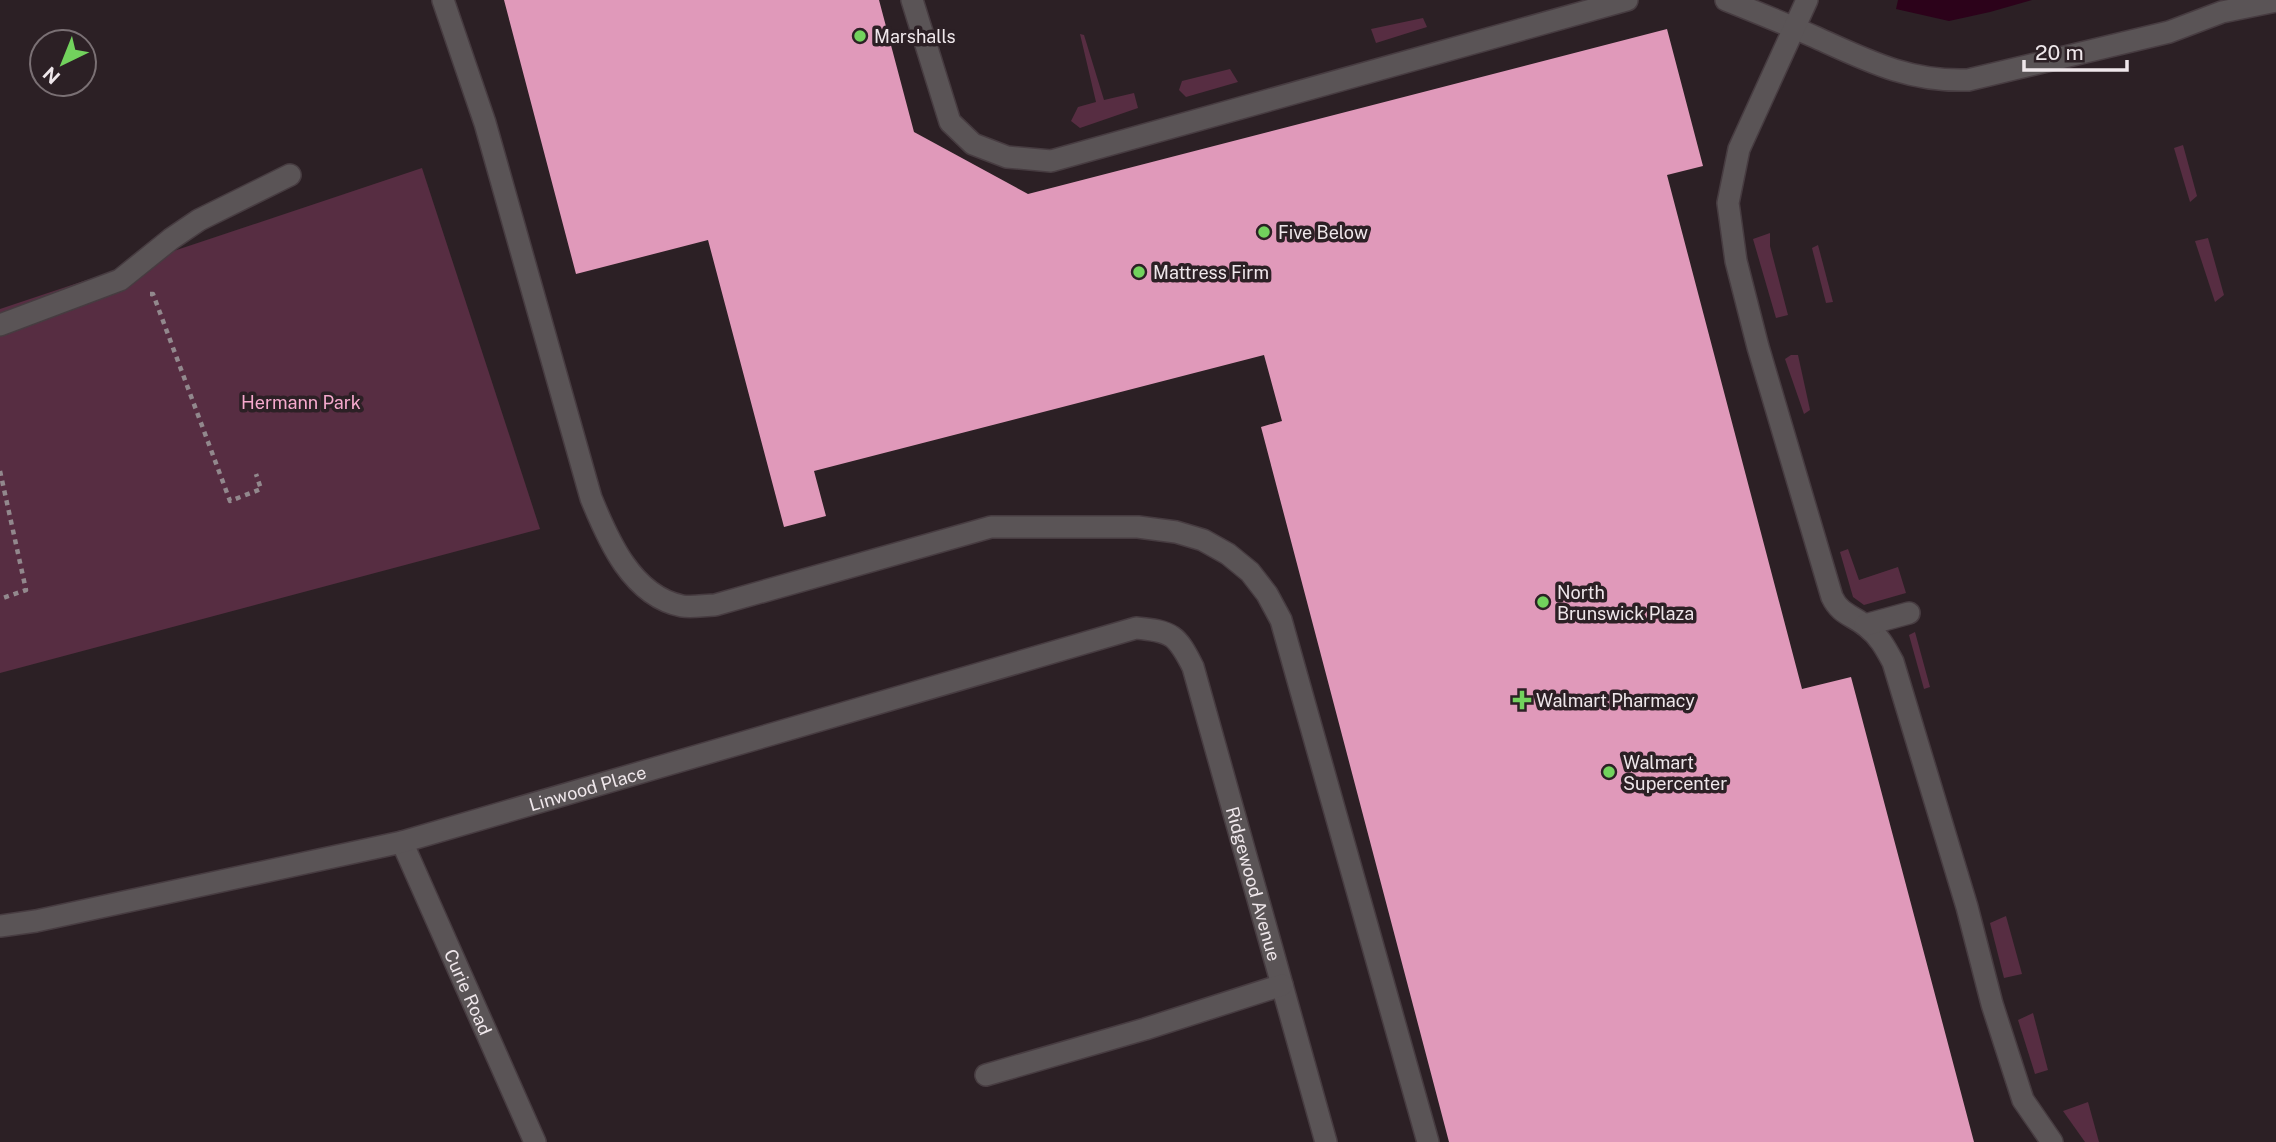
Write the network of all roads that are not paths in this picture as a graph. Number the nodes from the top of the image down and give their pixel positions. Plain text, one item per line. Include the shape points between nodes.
1 (443, 0) edge
2 (912, 0) edge
3 (1627, 0) edge
4 (1726, 0) edge
5 (1807, 0) edge
6 (2276, 1) edge
7 (1795, 29) junction
8 (290, 175) dead end
9 (0, 325) edge
10 (1909, 612) dead end
11 (1865, 625) junction
12 (1168, 633) joint
13 (402, 842) junction
14 (0, 926) edge
15 (1282, 985) junction
16 (986, 1075) dead end
17 (535, 1142) edge
18 (1326, 1142) edge
19 (1428, 1142) edge
20 (2052, 1142) edge

1 - 19 street via 485,123 592,498 606,535 630,572 657,596 683,606 715,605 991,527 1138,527 1176,532 1203,540 1250,572 1281,620
2 - 3 street via 950,122 973,144 1007,156 1051,161
4 - 7 street
5 - 7 street
6 - 7 street via 1968,80 1923,79 1872,63
7 - 11 street via 1739,149 1728,203 1735,261 1832,597 1837,608
8 - 9 street via 199,220 120,280
10 - 11 street
11 - 20 street via 1882,640 1893,662 2023,1100
12 - 13 street, Linwood Place via 1136,628
12 - 15 street, Ridgewood Avenue via 1182,644 1193,667
13 - 14 street, Linwood Place
13 - 17 street, Curie Road
15 - 16 street
15 - 18 street, Ridgewood Avenue

